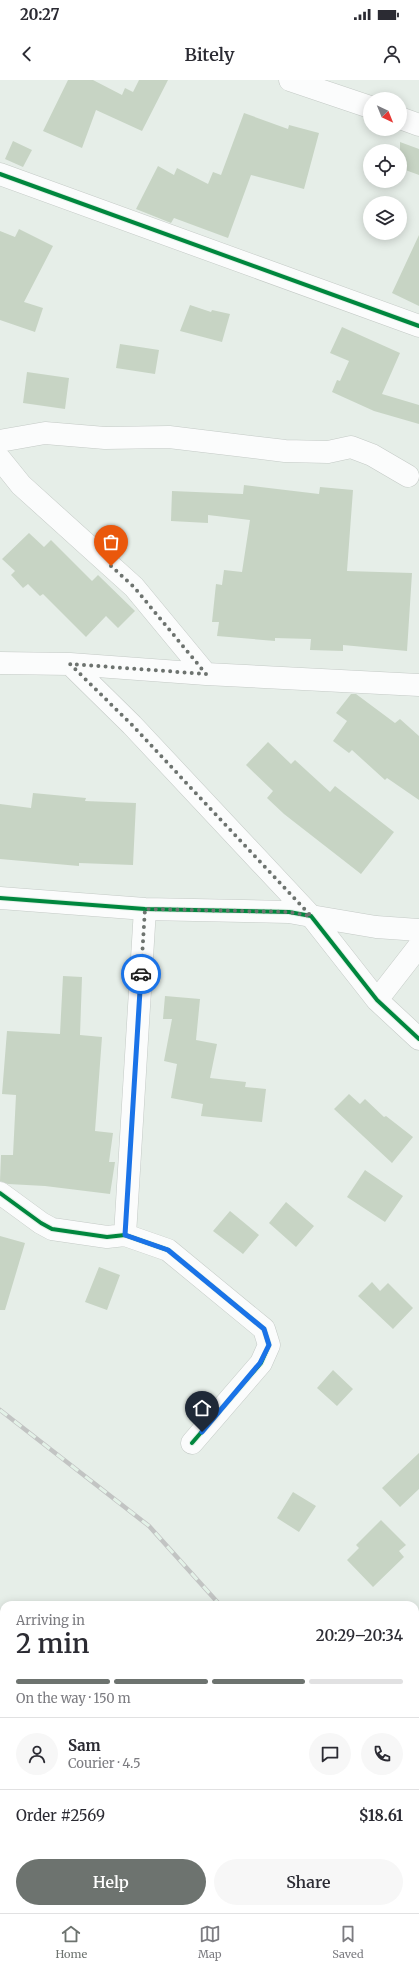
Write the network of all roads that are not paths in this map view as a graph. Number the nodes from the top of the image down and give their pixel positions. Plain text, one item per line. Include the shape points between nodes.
1 (290, 80) edge
2 (363, 105) edge
3 (407, 121) edge
4 (419, 125) edge
5 (0, 174) edge
6 (419, 326) edge
7 (0, 441) edge
8 (0, 459) edge
9 (408, 476) dead end
10 (0, 663) edge
11 (70, 664) junction
12 (206, 674) junction
13 (419, 685) edge
14 (0, 898) edge
15 (145, 909) junction
16 (311, 916) junction
17 (419, 930) edge
18 (419, 946) edge
19 (377, 1000) junction
20 (419, 1039) edge
21 (0, 1193) edge
22 (125, 1235) junction
23 (192, 1443) dead end

1 - 2 street
3 - 4 street
5 - 6 street
7 - 9 street via 45,433 105,438 169,437 285,451 328,452 351,447 372,455
8 - 12 street via 21,485 134,587
10 - 11 street
11 - 12 street
11 - 16 street via 132,725
12 - 13 street
14 - 15 street
15 - 16 street via 289,912
15 - 22 street
16 - 17 street via 376,927
16 - 19 street
18 - 19 street
19 - 20 street
21 - 22 street via 52,1229 107,1237
22 - 23 street via 168,1250 264,1329 269,1345 260,1363

